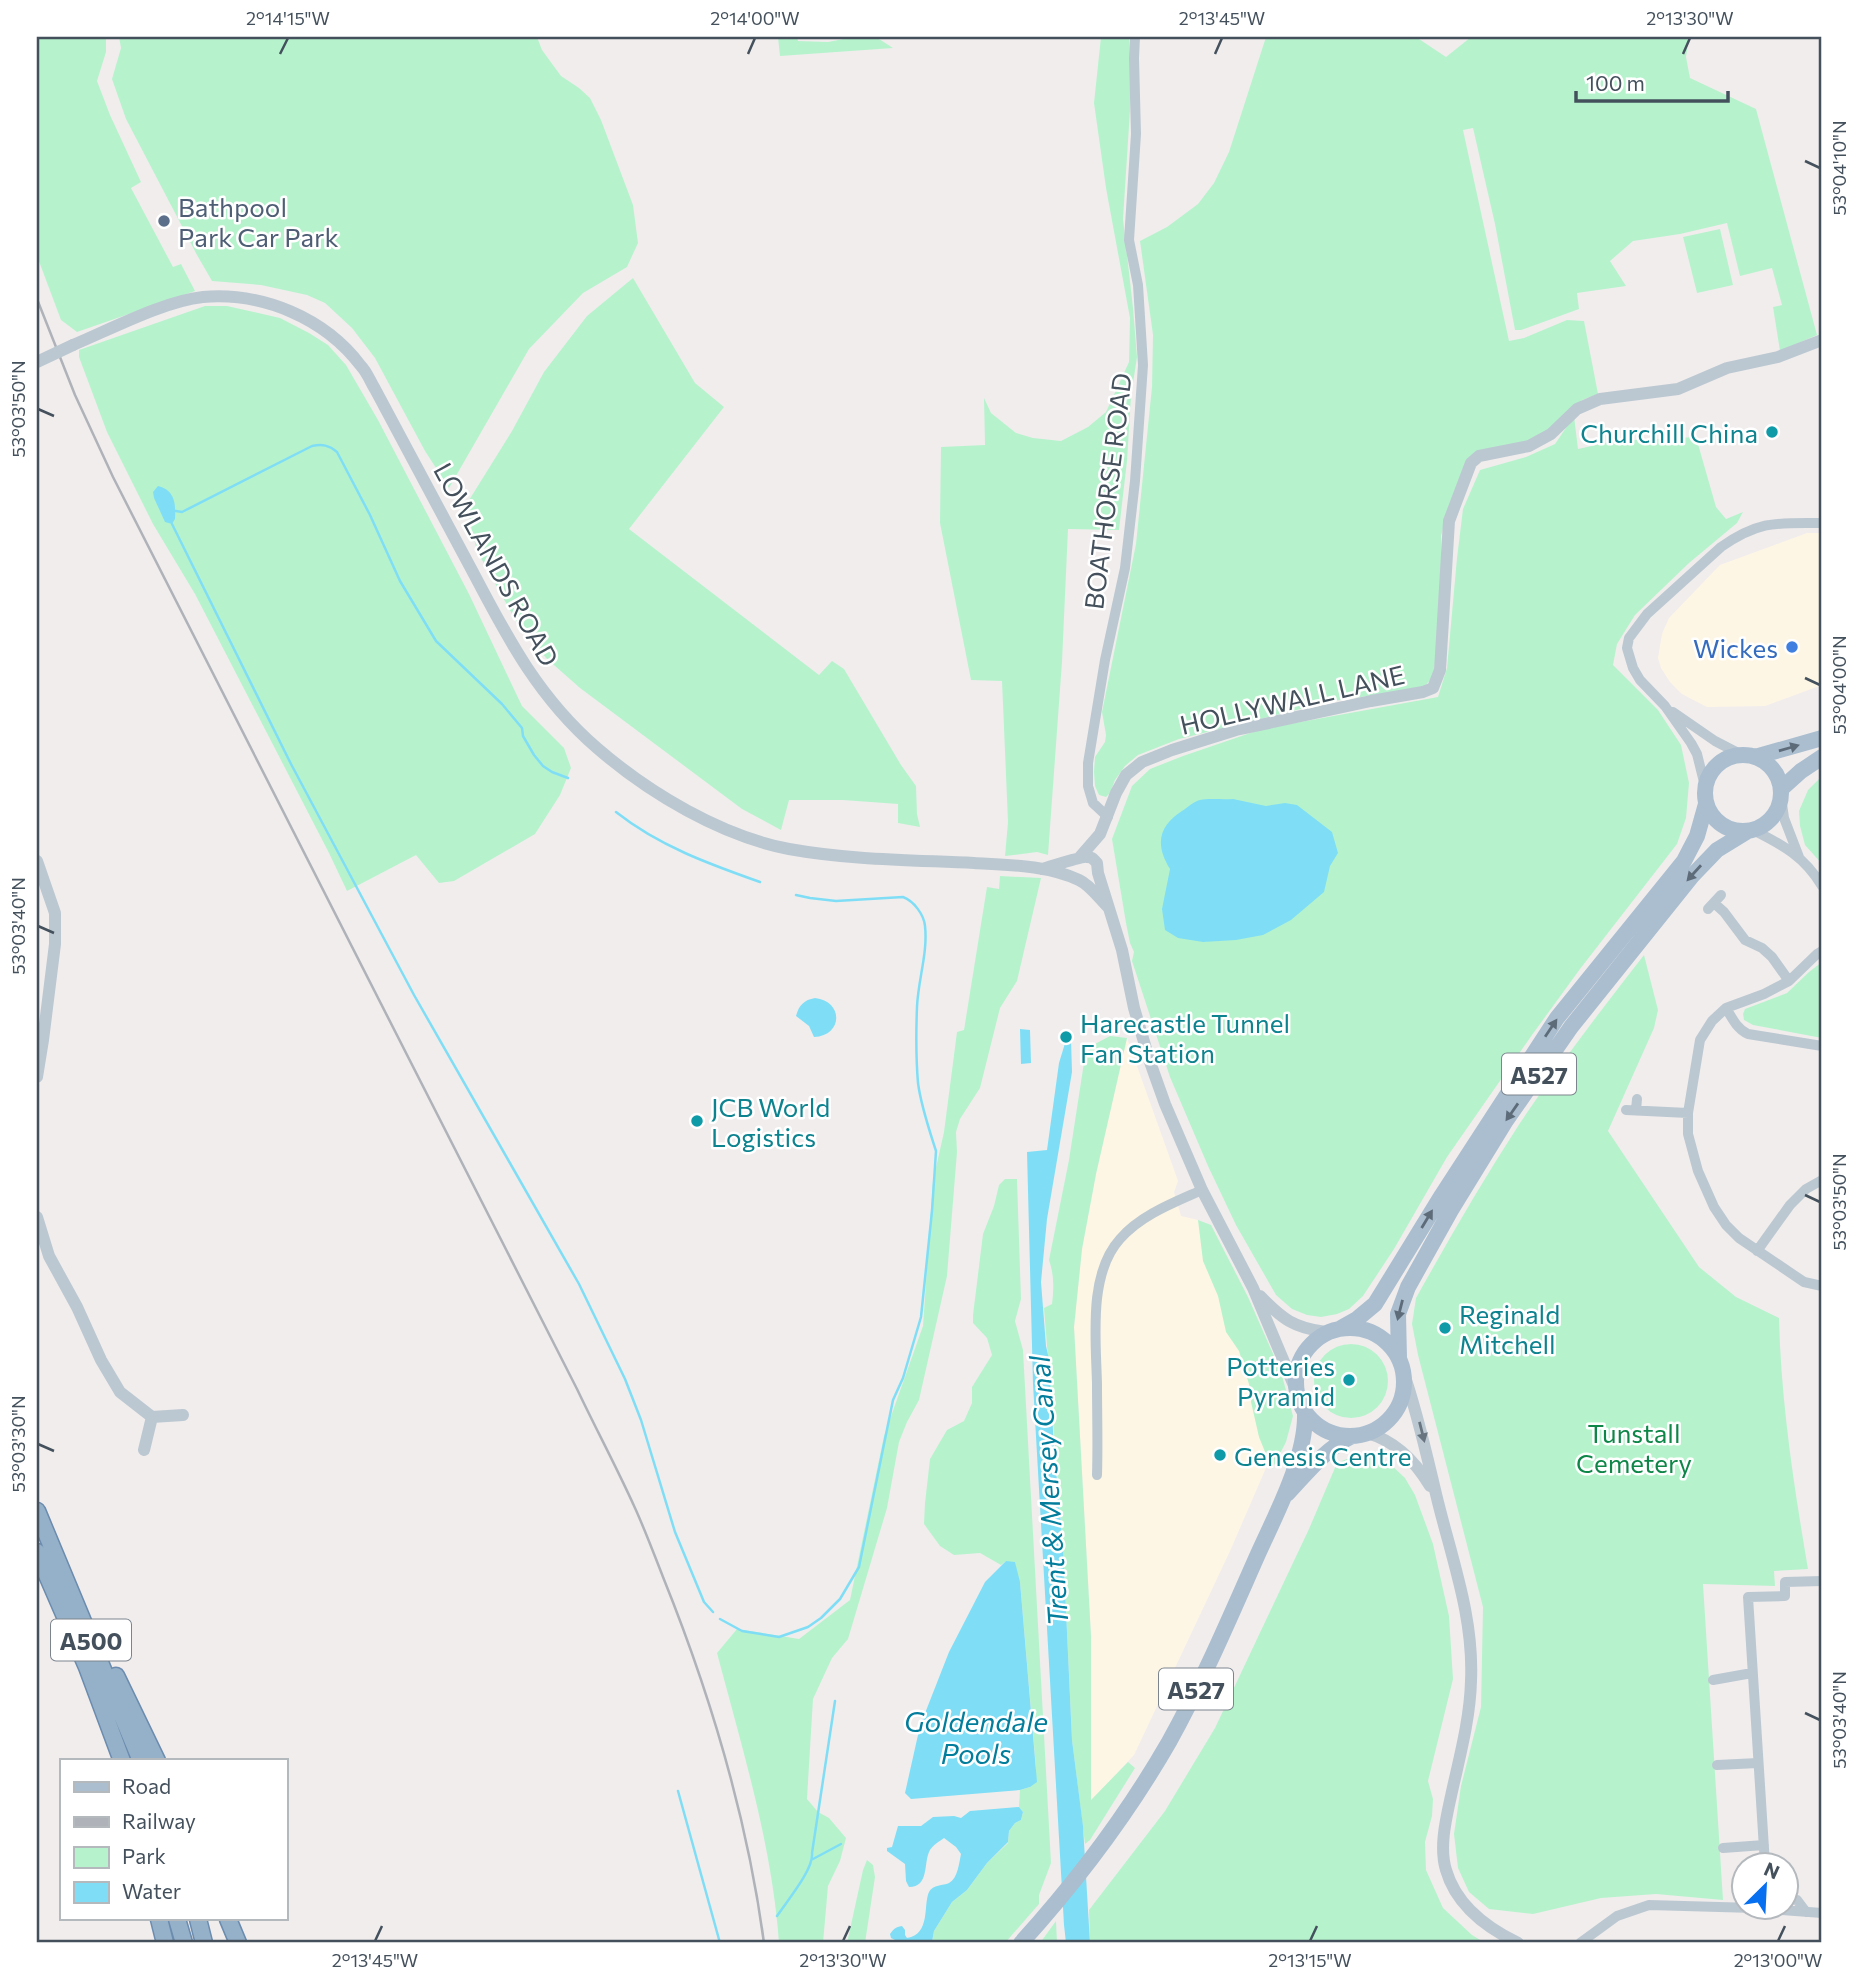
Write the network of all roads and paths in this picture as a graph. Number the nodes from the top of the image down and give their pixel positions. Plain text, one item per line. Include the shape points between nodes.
1 (1135, 37) edge
2 (1822, 340) edge
3 (37, 362) edge
4 (1822, 523) edge
5 (1665, 706) junction
6 (1822, 738) edge
7 (1749, 756) junction
8 (1822, 757) edge
9 (1705, 786) junction
10 (1781, 793) junction
11 (1706, 804) junction
12 (1108, 817) junction
13 (1750, 831) junction
14 (1100, 834) junction
15 (1800, 857) junction
16 (1078, 859) junction
17 (37, 861) edge
18 (1042, 869) junction
19 (1098, 870) junction
20 (1080, 881) junction
21 (1820, 882) edge
22 (1714, 902) dead end
23 (1108, 906) junction
24 (1820, 950) edge
25 (1789, 981) junction
26 (1726, 1008) junction
27 (1822, 1046) edge
28 (37, 1077) edge
29 (1637, 1099) dead end
30 (1688, 1113) junction
31 (1822, 1180) edge
32 (1202, 1190) junction
33 (37, 1217) edge
34 (1758, 1251) junction
35 (1822, 1286) edge
36 (1253, 1288) junction
37 (1334, 1330) junction
38 (1401, 1364) junction
39 (1295, 1388) junction
40 (1305, 1413) junction
41 (183, 1415) dead end
42 (152, 1417) junction
43 (1359, 1435) junction
44 (144, 1450) dead end
45 (1097, 1475) dead end
46 (1436, 1495) junction
47 (1283, 1499) junction
48 (39, 1515) edge
49 (37, 1552) edge
50 (1822, 1581) edge
51 (75, 1641) junction
52 (1752, 1673) junction
53 (1713, 1680) dead end
54 (111, 1759) edge
55 (121, 1759) edge
56 (140, 1759) edge
57 (156, 1759) edge
58 (1758, 1763) junction
59 (1717, 1765) dead end
60 (1764, 1845) junction
61 (1723, 1848) dead end
62 (1764, 1850) edge
63 (1800, 1904) edge
64 (1806, 1912) junction
65 (1822, 1913) edge
66 (159, 1920) edge
67 (177, 1920) edge
68 (198, 1920) edge
69 (228, 1920) edge
70 (165, 1943) edge
71 (184, 1943) edge
72 (204, 1943) edge
73 (238, 1943) edge
74 (1021, 1943) edge
75 (1518, 1943) edge
76 (1580, 1943) edge

1 - 12 street, BOATHORSE ROAD via 1136,134 1129,240 1138,285 1143,365 1125,568 1088,763 1093,803
2 - 12 street, HOLLYWALL LANE via 1778,357 1727,368 1678,389 1600,399 1577,409 1551,434 1529,446 1479,456 1471,463 1448,521 1440,670 1433,688 1248,727 1172,750 1142,762 1126,775
3 - 18 street, LOWLANDS ROAD, bridge via 184,300 256,300 301,316 324,330 362,366 512,646 544,694 618,764 685,809 728,831 788,849
4 - 5 street via 1770,523 1751,529 1721,547 1647,614 1629,638 1628,648 1640,680
5 - 7 street via 1694,728
5 - 9 street via 1697,754
7 -> 6 main road
7 - 9 main road via 1719,762
7 - 10 main road via 1773,769
8 - 10 main road
9 - 11 main road
10 - 13 main road via 1774,816
10 - 15 street via 1784,818
11 - 13 main road via 1724,827
37 -> 11 main road, A527 via 1357,1320 1383,1292 1557,1018 1684,861
12 - 14 street, HOLLYWALL LANE
13 - 15 street
13 -> 38 main road, A527 via 1717,850 1684,885 1571,1027 1506,1122 1401,1303 1397,1328
14 - 16 street, HOLLYWALL LANE
14 - 19 street, HOLLYWALL LANE
15 - 21 street
16 - 18 street, LOWLANDS ROAD
16 - 19 street via 1091,857
16 - 20 street via 1072,868
17 - 28 street via 55,913
18 - 20 street, LOWLANDS ROAD
19 - 20 street via 1093,880
19 - 23 street
20 - 23 street
22 - 25 street via 1745,940 1772,957
23 - 32 street via 1151,1067
24 - 25 street
25 - 26 street
26 - 27 street via 1748,1034
26 - 30 street via 1700,1040
29 - 30 street via 1631,1110
30 - 34 street via 1692,1153 1705,1190 1726,1226
31 - 34 street via 1806,1188 1790,1205
32 - 36 street
32 - 45 street via 1133,1225 1116,1244 1102,1273 1095,1332
33 - 42 street via 49,1256 101,1360 120,1392
34 - 35 street via 1804,1282
36 - 37 street via 1289,1322 1301,1328
36 - 39 street
37 - 38 main road via 1353,1327 1379,1335
37 - 39 main road, A527 via 1303,1352
38 - 43 main road, A527 via 1404,1390 1398,1407 1387,1422
38 -> 46 street
39 - 40 main road, A527
40 - 43 main road via 1322,1429
40 - 47 main road, A527 via 1300,1449
41 - 42 street
42 - 44 street
43 - 46 street via 1388,1441 1402,1451
43 - 47 main road, A527 via 1329,1451
46 - 75 street via 1466,1605 1472,1651 1466,1726 1446,1824 1445,1867 1451,1885 1483,1923
47 - 74 main road, A527 via 1212,1657 1136,1796 1091,1860
48 - 56 highway, A500
48 - 57 highway
49 - 51 highway, A500
50 - 52 street via 1785,1582 1785,1596 1748,1597
51 - 54 highway
51 - 55 highway, A500
52 - 53 street
52 - 58 street
58 - 59 street
58 - 60 street
60 - 61 street
60 - 62 street
63 - 64 street
64 - 65 street
64 - 76 street via 1650,1905 1617,1916
66 - 70 highway
67 - 71 highway
68 - 72 highway
69 - 73 highway

